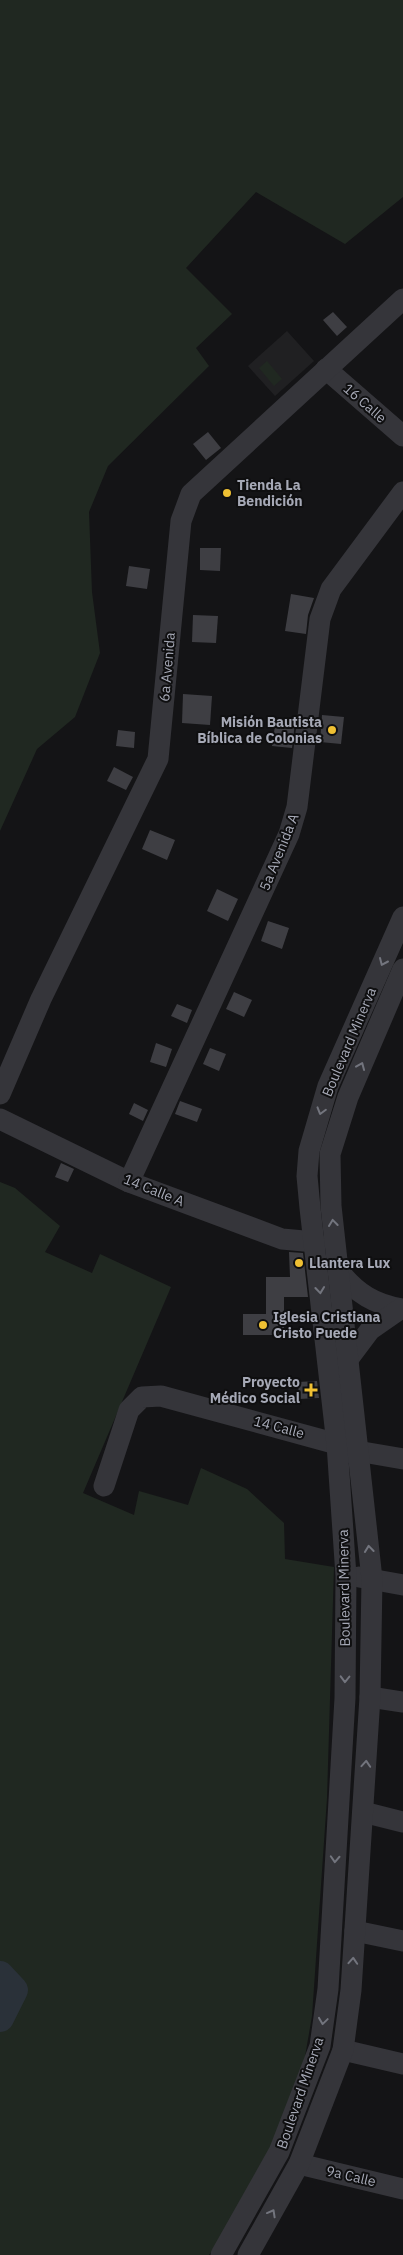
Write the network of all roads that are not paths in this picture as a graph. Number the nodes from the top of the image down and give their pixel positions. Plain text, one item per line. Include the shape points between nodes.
1 (403, 298) edge
2 (326, 369) junction
3 (403, 436) edge
4 (403, 492) edge
5 (403, 917) edge
6 (403, 969) edge
7 (0, 1094) edge
8 (0, 1119) edge
9 (130, 1182) junction
10 (314, 1242) junction
11 (339, 1271) junction
12 (401, 1309) edge
13 (348, 1358) junction
14 (337, 1444) junction
15 (357, 1451) junction
16 (403, 1459) edge
17 (104, 1486) dead end
18 (366, 1521) junction
19 (346, 1576) junction
20 (372, 1579) junction
21 (403, 1585) edge
22 (370, 1697) junction
23 (403, 1702) edge
24 (339, 1794) junction
25 (363, 1810) junction
26 (338, 1819) junction
27 (403, 1822) edge
28 (355, 1931) junction
29 (403, 1941) edge
30 (343, 2050) junction
31 (403, 2064) edge
32 (299, 2164) junction
33 (403, 2189) edge
34 (221, 2255) edge
35 (248, 2255) edge

1 - 2 street, 6a Avenida
2 - 3 street, 16 Calle
2 - 7 street, 6a Avenida via 191,494 181,520 158,759 41,999
4 - 9 street, 5a Avenida A via 331,589 320,618 297,807 289,834
5 -> 10 street, Boulevard Minerva via 328,1086 309,1151
11 -> 6 street, Boulevard Minerva via 331,1206 330,1154 348,1097
8 - 9 street, 14 Calle A
9 - 10 street, 14 Calle A via 282,1239
10 -> 14 street, Boulevard Minerva
11 - 12 street via 350,1286 365,1297
11 - 13 street, Boulevard Minerva
12 - 13 street via 370,1330
13 - 15 street, Boulevard Minerva
14 - 17 street, 14 Calle via 161,1396 142,1397 129,1410
14 - 18 street via 346,1462 354,1506
14 - 19 street, Boulevard Minerva
15 - 16 street
15 - 18 street, Boulevard Minerva
20 -> 18 street, Boulevard Minerva
19 - 20 street
19 -> 24 street, Boulevard Minerva via 345,1698
20 - 21 street
20 - 22 street, Boulevard Minerva
22 - 23 street
25 -> 22 street, Boulevard Minerva
24 - 25 street via 350,1804 358,1803
24 - 26 street, Boulevard Minerva
25 - 26 street
25 - 27 street
25 - 28 street, Boulevard Minerva
26 -> 34 street, Boulevard Minerva via 328,1988 320,2046 279,2152
28 - 29 street
30 -> 28 street, Boulevard Minerva
30 - 31 street
30 - 32 street, Boulevard Minerva
32 - 33 street, 9a Calle
35 -> 32 street, Boulevard Minerva

